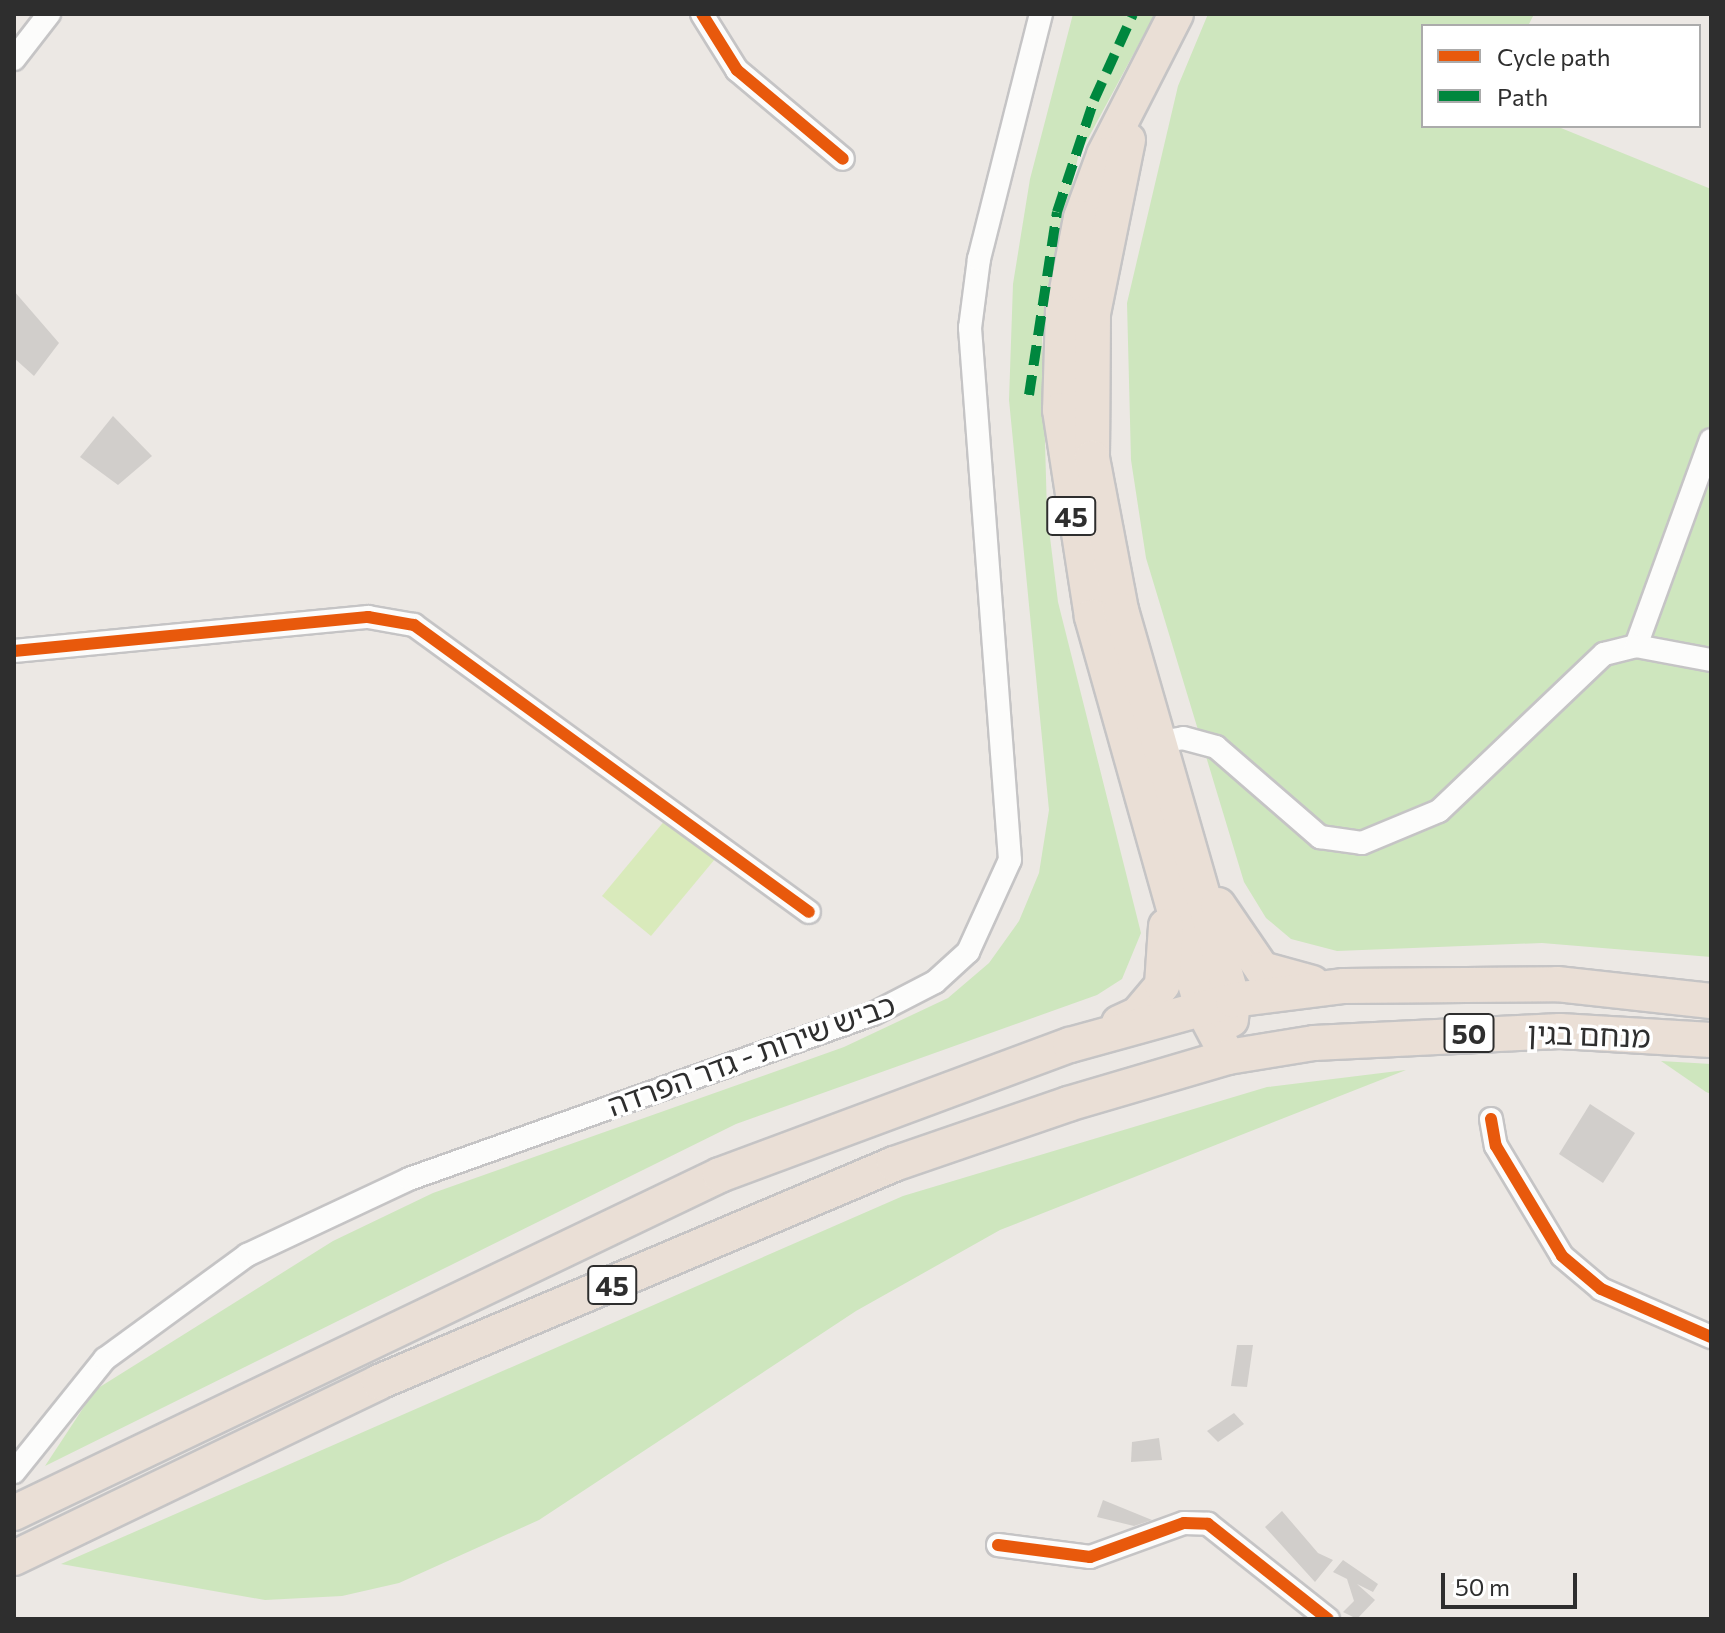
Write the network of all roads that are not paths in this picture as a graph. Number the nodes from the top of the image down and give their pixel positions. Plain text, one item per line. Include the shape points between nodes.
1 (49, 14) edge
2 (702, 14) edge
3 (1041, 14) edge
4 (1172, 22) edge
5 (14, 59) edge
6 (843, 159) dead end
7 (1711, 440) edge
8 (1636, 646) junction
9 (14, 651) edge
10 (1711, 660) edge
11 (1159, 742) junction
12 (1160, 858) junction
13 (1194, 864) junction
14 (809, 912) dead end
15 (1344, 986) junction
16 (1711, 1001) edge
17 (1217, 1004) junction
18 (1711, 1040) edge
19 (1070, 1045) junction
20 (1228, 1057) junction
21 (1491, 1119) dead end
22 (1711, 1337) edge
23 (14, 1472) edge
24 (14, 1513) edge
25 (998, 1545) dead end
26 (14, 1558) edge
27 (1328, 1619) edge

1 - 5 street
2 - 6 street via 737,70
3 - 23 street, כביש שירות - גדר הפרדה via 979,259 970,328 1010,860 968,952 935,982 873,1014 409,1179 247,1255 105,1359
4 - 11 highway, 45 via 1133,119 1098,275 1090,371 1100,511
4 - 12 highway, 45 via 1104,155 1081,218 1060,358 1062,461 1075,540
7 - 8 street
8 - 10 street
8 - 11 street via 1604,654 1439,811 1362,843 1320,837 1216,747 1183,738
9 - 14 street via 368,617 414,625
11 - 13 highway, 45
12 - 17 highway, 45
12 - 19 highway via 1168,952 1162,985 1138,1014
13 - 15 highway via 1262,969 1284,981
13 - 17 highway, 45
15 - 16 highway, מנחם בגין / 50 via 1557,984
15 - 17 highway, מנחם בגין / 50
17 - 19 highway, 45
17 - 20 highway, 45
18 - 20 highway, מנחם בגין / 50 via 1477,1032
19 - 24 highway, 45 via 720,1175
20 - 26 highway, 45 via 1068,1104 800,1203 379,1382
21 - 22 street via 1496,1146 1562,1256 1601,1289
25 - 27 street via 1090,1557 1184,1523 1208,1524

